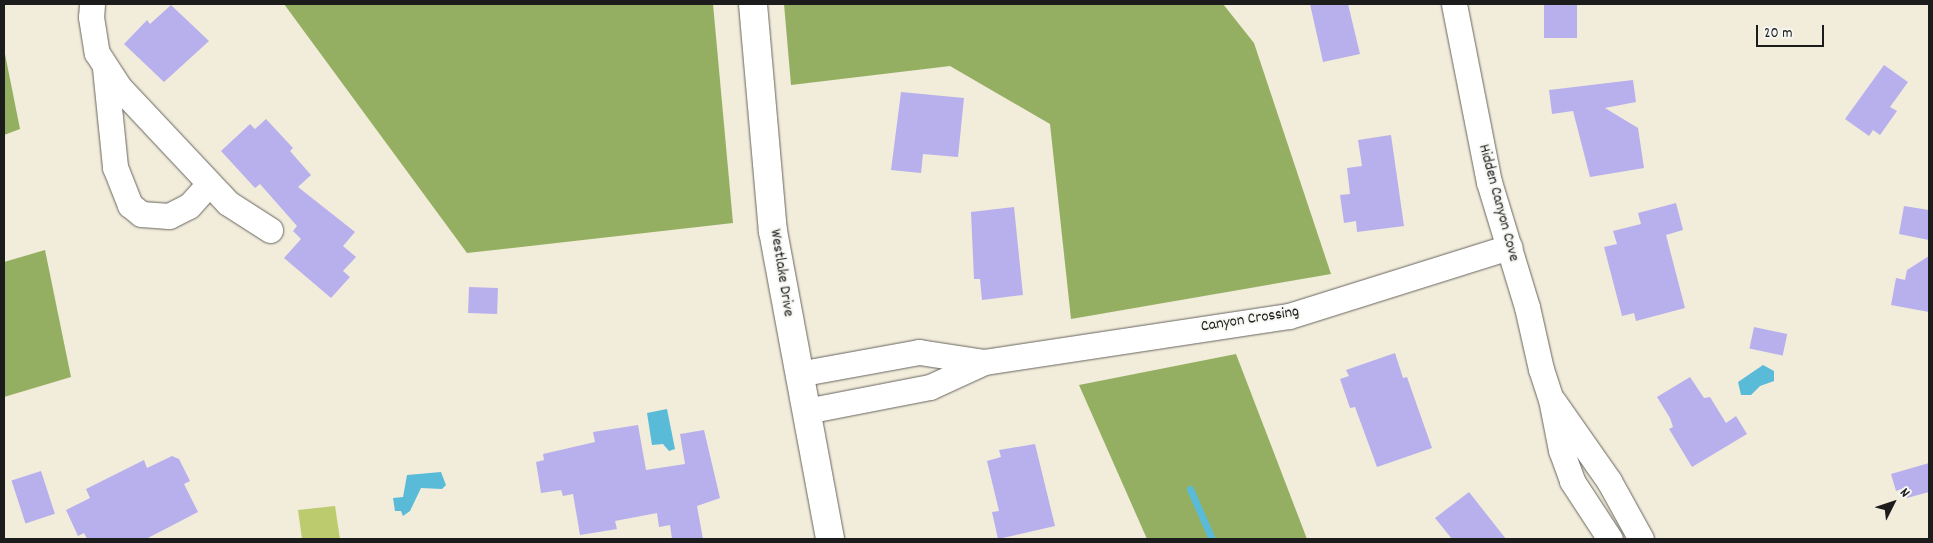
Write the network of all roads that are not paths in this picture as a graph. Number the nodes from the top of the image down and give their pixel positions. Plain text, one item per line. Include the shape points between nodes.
1 (92, 4) edge
2 (753, 4) edge
3 (1454, 4) edge
4 (105, 68) junction
5 (209, 184) junction
6 (270, 230) dead end
7 (1509, 247) junction
8 (984, 362) junction
9 (798, 374) junction
10 (1552, 399) junction
11 (806, 412) junction
12 (830, 539) edge
13 (1610, 539) edge
14 (1640, 539) edge

1 - 4 street via 93,33
2 - 9 street, Westlake Drive via 773,231
3 - 7 street, Hidden Canyon Cove via 1489,182
4 - 5 street
4 - 5 street via 115,168 130,206 141,214 169,216 189,206
5 - 6 street via 228,203
7 - 8 street, Canyon Crossing via 1289,316
7 - 10 street, Hidden Canyon Cove
8 - 9 street, Canyon Crossing via 919,352
8 - 11 street, Canyon Crossing via 930,387
9 - 11 street, Westlake Drive
10 - 13 street, Hidden Canyon Cove via 1561,450 1572,481
10 - 14 street, Hidden Canyon Cove via 1609,481
11 - 12 street, Westlake Drive

